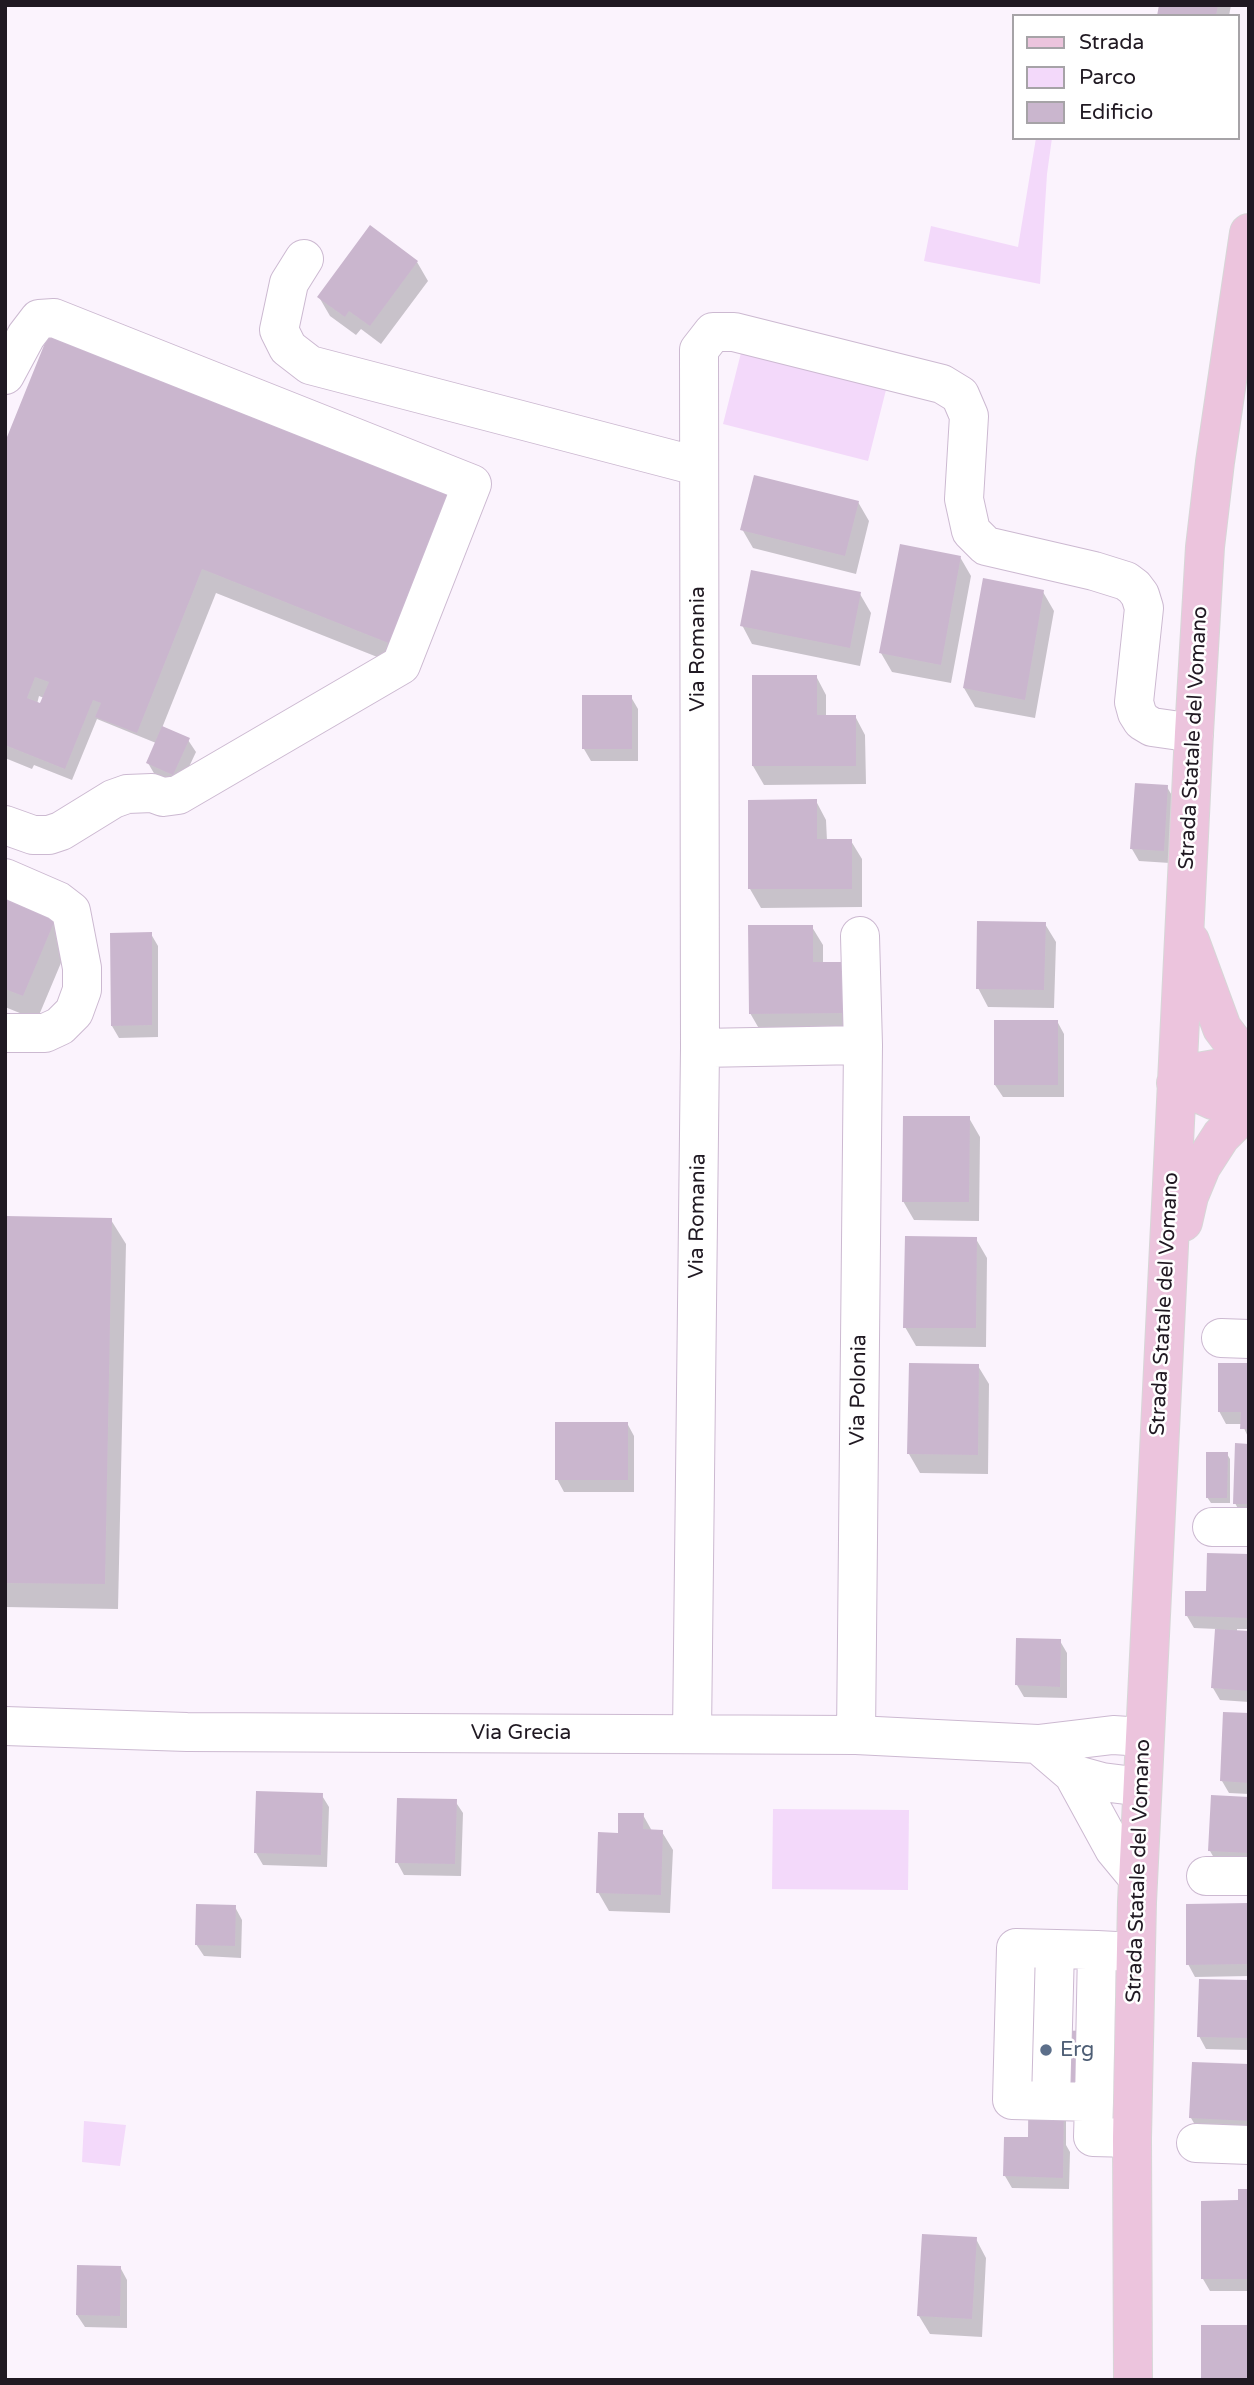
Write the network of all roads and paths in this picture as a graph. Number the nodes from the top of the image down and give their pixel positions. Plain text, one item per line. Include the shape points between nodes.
1 (1249, 233) edge
2 (304, 259) dead end
3 (5, 375) edge
4 (697, 466) junction
5 (1194, 733) junction
6 (5, 825) edge
7 (5, 878) edge
8 (1184, 923) junction
9 (860, 936) dead end
10 (5, 1033) edge
11 (863, 1045) junction
12 (700, 1048) junction
13 (1249, 1058) edge
14 (1249, 1068) edge
15 (1176, 1083) junction
16 (1249, 1106) edge
17 (1249, 1114) edge
18 (1166, 1296) junction
19 (5, 1726) edge
20 (692, 1734) junction
21 (856, 1735) junction
22 (1144, 1737) junction
23 (1038, 1744) junction
24 (1073, 1774) junction
25 (1142, 1787) junction
26 (1206, 1876) dead end
27 (1249, 1876) edge
28 (1138, 1878) junction
29 (1097, 1950) junction
30 (1135, 1952) junction
31 (1094, 2102) junction
32 (1132, 2138) junction
33 (1196, 2143) dead end
34 (1249, 2145) edge
35 (1133, 2380) edge

1 - 5 main road, Strada Statale del Vomano via 1213,474
2 - 4 street via 289,283 279,330 288,348 310,365
3 - 6 street via 39,319 54,318 472,484 401,665 178,795 127,794 49,835 33,835
4 - 5 street, Via Romania via 699,350 713,332 734,332 942,384 960,395 970,416 964,499 971,531 986,546 1094,571 1134,587 1144,608 1134,702 1137,713 1152,727
4 - 12 street, Via Romania
5 - 8 main road, Strada Statale del Vomano
7 - 10 street via 71,911 82,968 82,990 74,1012 60,1026 45,1033
8 - 13 main road via 1222,1028
8 - 15 main road, Strada Statale del Vomano
9 - 11 street, Via Polonia
11 - 12 street
11 - 21 street, Via Polonia
12 - 20 street, Via Romania
14 - 15 main road via 1198,1072
15 - 16 main road via 1213,1100
15 - 18 main road, Strada Statale del Vomano
17 - 18 main road via 1221,1136 1200,1167
18 - 22 main road, Strada Statale del Vomano
19 - 20 street, Via Grecia via 187,1732
20 - 21 street, Via Grecia
21 - 23 street, Via Grecia
22 - 23 street, Via Grecia via 1113,1735
22 - 25 main road, Strada Statale del Vomano
23 - 24 street
24 - 25 street
24 - 28 street via 1114,1849
25 - 28 main road, Strada Statale del Vomano
26 - 27 street
28 - 30 main road, Strada Statale del Vomano
29 - 30 street
29 - 31 street
29 - 31 street via 1055,1949 1051,2101
30 - 32 main road, Strada Statale del Vomano
31 - 32 street via 1093,2137
32 - 35 main road, Strada Statale del Vomano
33 - 34 street

